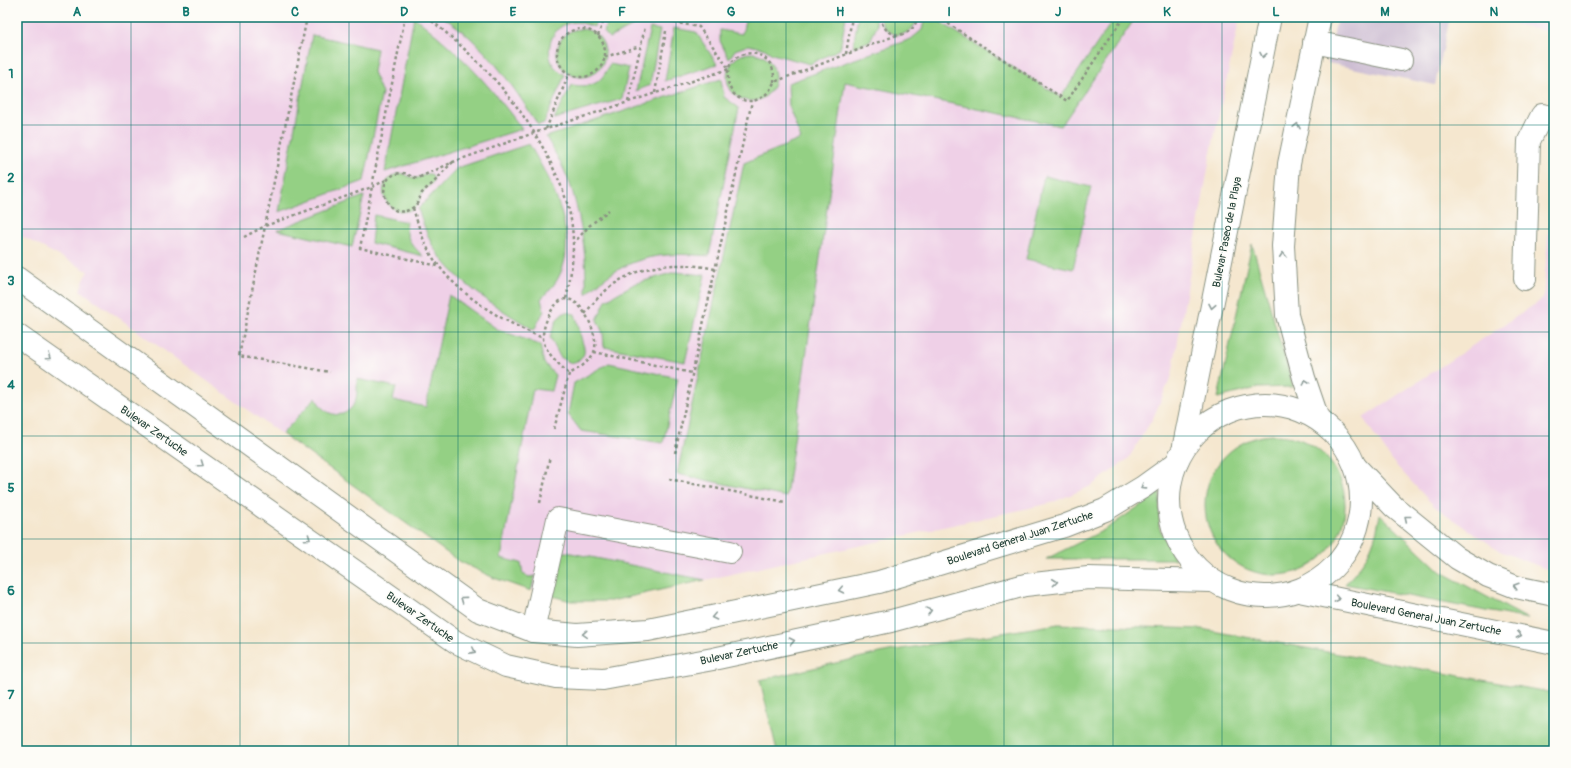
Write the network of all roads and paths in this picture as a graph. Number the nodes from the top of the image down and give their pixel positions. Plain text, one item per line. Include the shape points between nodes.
1 (306, 17) edge
2 (405, 17) edge
3 (427, 17) edge
4 (605, 17) edge
5 (852, 17) edge
6 (880, 17) edge
7 (917, 17) edge
8 (938, 17) edge
9 (1124, 17) edge
10 (1270, 17) edge
11 (1320, 17) edge
12 (672, 22) dead end
13 (645, 27) dead end
14 (666, 31) dead end
15 (897, 35) junction
16 (598, 36) junction
17 (1314, 42) junction
18 (640, 46) junction
19 (846, 54) junction
20 (605, 57) junction
21 (1401, 60) dead end
22 (729, 69) junction
23 (570, 74) junction
24 (774, 82) junction
25 (655, 93) junction
26 (752, 101) junction
27 (628, 102) junction
28 (1554, 118) edge
29 (546, 129) junction
30 (534, 133) junction
31 (453, 162) junction
32 (389, 178) junction
33 (372, 187) junction
34 (413, 208) junction
35 (609, 210) dead end
36 (265, 226) junction
37 (244, 237) dead end
38 (574, 244) junction
39 (438, 266) junction
40 (715, 269) junction
41 (17, 278) edge
42 (1525, 279) dead end
43 (566, 299) junction
44 (585, 314) junction
45 (17, 335) edge
46 (543, 338) junction
47 (594, 352) junction
48 (330, 372) dead end
49 (692, 373) junction
50 (569, 374) junction
51 (1318, 419) junction
52 (554, 429) dead end
53 (675, 453) dead end
54 (550, 456) dead end
55 (1179, 456) junction
56 (1355, 466) junction
57 (669, 479) dead end
58 (785, 502) dead end
59 (539, 508) dead end
60 (730, 552) dead end
61 (1211, 581) junction
62 (1299, 591) junction
63 (1554, 595) edge
64 (534, 631) junction
65 (1554, 642) edge

1 - 36 path
2 - 33 path
3 - 30 path via 481,65 510,96
4 - 16 path
5 - 19 path
6 - 15 path via 886,30
7 - 15 path via 914,27
8 - 9 path via 1067,101
10 -> 55 main road, Bulevar Paseo de la Playa
11 - 17 main road
12 - 22 path via 699,27
13 - 18 path
14 - 25 path
15 - 19 path
16 - 20 path via 603,42
16 - 23 path via 592,31 578,28 561,39 558,46 559,62
17 - 21 main road
51 -> 17 main road via 1287,316 1283,246 1289,164
18 - 20 path
18 - 27 path
19 - 24 path
20 - 23 path via 602,65 591,75 584,77
22 - 24 path via 737,58 744,54 758,54 770,62
22 - 25 path
22 - 26 path via 728,84 732,91 744,100
23 - 29 path
24 - 26 path via 766,96
25 - 27 path
26 - 40 path
27 - 29 path
28 - 42 main road via 1542,114 1529,142
29 - 30 path
30 - 31 path
30 - 38 path via 567,200
31 - 32 path via 418,178 411,178 406,173
31 - 34 path via 421,194 418,204
32 - 33 path
32 - 34 path via 384,189 388,204 397,210
33 - 36 path
33 - 39 path via 360,248
34 - 39 path via 422,238
35 - 38 path via 589,226
36 - 37 path
36 - 48 path via 239,356
38 - 43 path
39 - 46 path via 497,317
40 - 44 path via 676,264 633,272 604,292
40 - 49 path
64 -> 41 main road via 478,610
43 - 44 path via 581,307
43 - 46 path via 559,301 551,310 542,333
44 - 47 path via 590,322 595,343
45 -> 61 main road, Bulevar Zertuche via 456,642 506,666 556,676 603,679 713,659 891,621 1025,585 1088,578
46 - 50 path via 555,361
47 - 49 path
47 - 50 path via 583,366
49 - 53 path
50 - 52 path
51 - 55 main road, Boulevard General Juan Zertuche via 1290,406 1260,403 1230,409 1204,424
51 - 56 main road via 1340,439
54 - 59 path
55 - 61 main road, Bulevar Paseo de la Playa via 1168,497 1172,530 1187,559
55 -> 64 main road, Boulevard General Juan Zertuche via 1143,487 1105,510 1064,526 879,582 648,630 577,635
56 - 62 main road via 1361,495 1358,526 1345,553 1325,576
63 -> 56 main road via 1516,587 1488,576 1457,558 1394,507
57 - 58 path
60 - 64 main road via 558,519
61 - 62 main road via 1239,594 1269,597
62 -> 65 main road, Boulevard General Juan Zertuche

